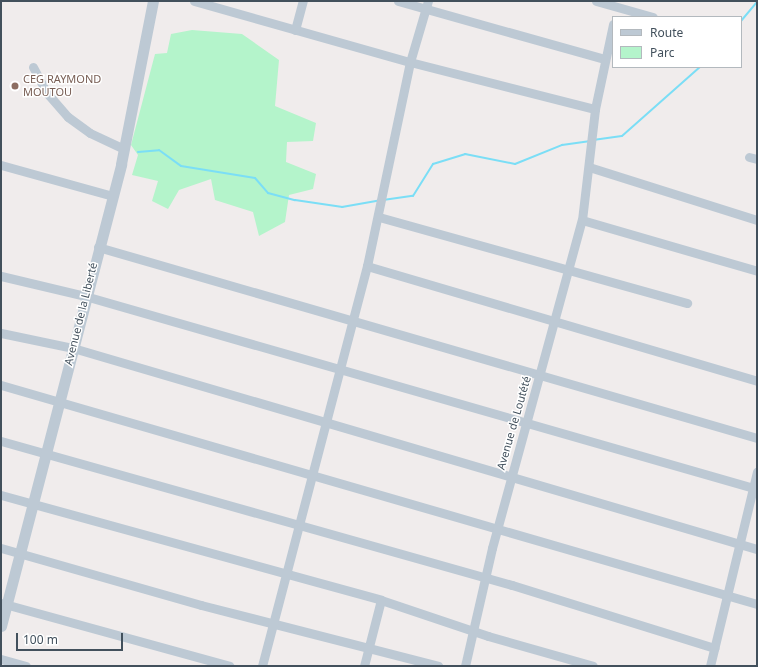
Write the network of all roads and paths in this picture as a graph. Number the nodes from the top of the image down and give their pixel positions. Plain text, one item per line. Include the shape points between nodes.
1 (153, 1) edge
2 (194, 1) edge
3 (303, 1) edge
4 (398, 1) edge
5 (596, 1) edge
6 (617, 4) edge
7 (427, 5) edge
8 (615, 16) edge
9 (650, 16) edge
10 (612, 28) edge
11 (295, 30) junction
12 (605, 59) junction
13 (410, 62) junction
14 (33, 67) dead end
15 (595, 109) junction
16 (124, 149) junction
17 (1, 165) edge
18 (589, 167) junction
19 (113, 196) junction
20 (379, 217) junction
21 (582, 220) junction
22 (757, 220) edge
23 (98, 247) junction
24 (367, 266) junction
25 (568, 269) junction
26 (757, 271) edge
27 (1, 276) edge
28 (85, 296) junction
29 (687, 302) dead end
30 (353, 318) junction
31 (554, 321) junction
32 (1, 333) edge
33 (73, 348) junction
34 (340, 369) junction
35 (540, 375) junction
36 (757, 381) edge
37 (1, 384) edge
38 (59, 403) junction
39 (326, 421) junction
40 (526, 424) junction
41 (757, 438) edge
42 (1, 441) edge
43 (46, 453) junction
44 (757, 472) edge
45 (311, 474) junction
46 (511, 476) junction
47 (755, 488) edge
48 (1, 495) edge
49 (34, 505) junction
50 (298, 526) junction
51 (497, 528) junction
52 (741, 544) junction
53 (1, 548) edge
54 (757, 549) edge
55 (20, 552) junction
56 (285, 575) junction
57 (485, 577) junction
58 (727, 595) junction
59 (381, 600) junction
60 (4, 604) edge
61 (757, 604) edge
62 (273, 624) junction
63 (1, 626) edge
64 (474, 630) junction
65 (714, 648) junction
66 (369, 649) junction
67 (1, 659) edge
68 (26, 666) edge
69 (230, 666) edge
70 (262, 666) edge
71 (364, 666) edge
72 (438, 666) edge
73 (465, 666) edge
74 (593, 666) edge
75 (710, 666) edge

1 - 16 street, Avenue de la Liberté
2 - 11 street
3 - 11 street
4 - 7 street
5 - 6 street
6 - 8 street
6 - 9 street
7 - 12 street
7 - 13 street
10 - 12 street, Avenue de Loutété
11 - 13 street
12 - 15 street, Avenue de Loutété
13 - 15 street
13 - 20 street
14 - 16 street via 47,93 68,117 90,133
15 - 18 street, Avenue de Loutété
16 - 19 street, Avenue de la Liberté
17 - 19 street
18 - 21 street, Avenue de Loutété
18 - 22 street
19 - 23 street, Avenue de la Liberté
20 - 24 street
20 - 25 street
21 - 25 street, Avenue de Loutété
21 - 26 street
23 - 28 street, Avenue de la Liberté
23 - 30 street
24 - 30 street
24 - 31 street
25 - 29 street
25 - 31 street, Avenue de Loutété
27 - 28 street
28 - 33 street, Avenue de la Liberté
28 - 34 street
30 - 34 street
30 - 35 street
31 - 35 street, Avenue de Loutété
31 - 36 street
32 - 33 street
33 - 38 street, Avenue de la Liberté
33 - 39 street
34 - 39 street
34 - 40 street
35 - 40 street, Avenue de Loutété
35 - 41 street
37 - 38 street
38 - 43 street, Avenue de la Liberté
38 - 45 street
39 - 45 street
39 - 46 street
40 - 46 street, Avenue de Loutété
40 - 47 street
42 - 43 street
43 - 49 street, Avenue de la Liberté
43 - 50 street
44 - 47 street
45 - 50 street
45 - 51 street
46 - 51 street, Avenue de Loutété
46 - 52 street
47 - 52 street
48 - 49 street
49 - 55 street, Avenue de la Liberté
49 - 56 street
50 - 56 street
50 - 57 street
51 - 57 street, Avenue de Loutété
51 - 58 street
52 - 54 street
52 - 58 street
53 - 55 street
55 - 60 street, Avenue de la Liberté
55 - 62 street
56 - 59 street
56 - 62 street
57 - 64 street, Avenue de Loutété
57 - 65 street
58 - 61 street
58 - 65 street
59 - 64 street
59 - 66 street
60 - 63 street, Avenue de la Liberté
60 - 69 street
62 - 66 street
62 - 70 street
64 - 73 street, Avenue de Loutété
64 - 74 street
65 - 75 street
66 - 71 street
66 - 72 street
67 - 68 street

